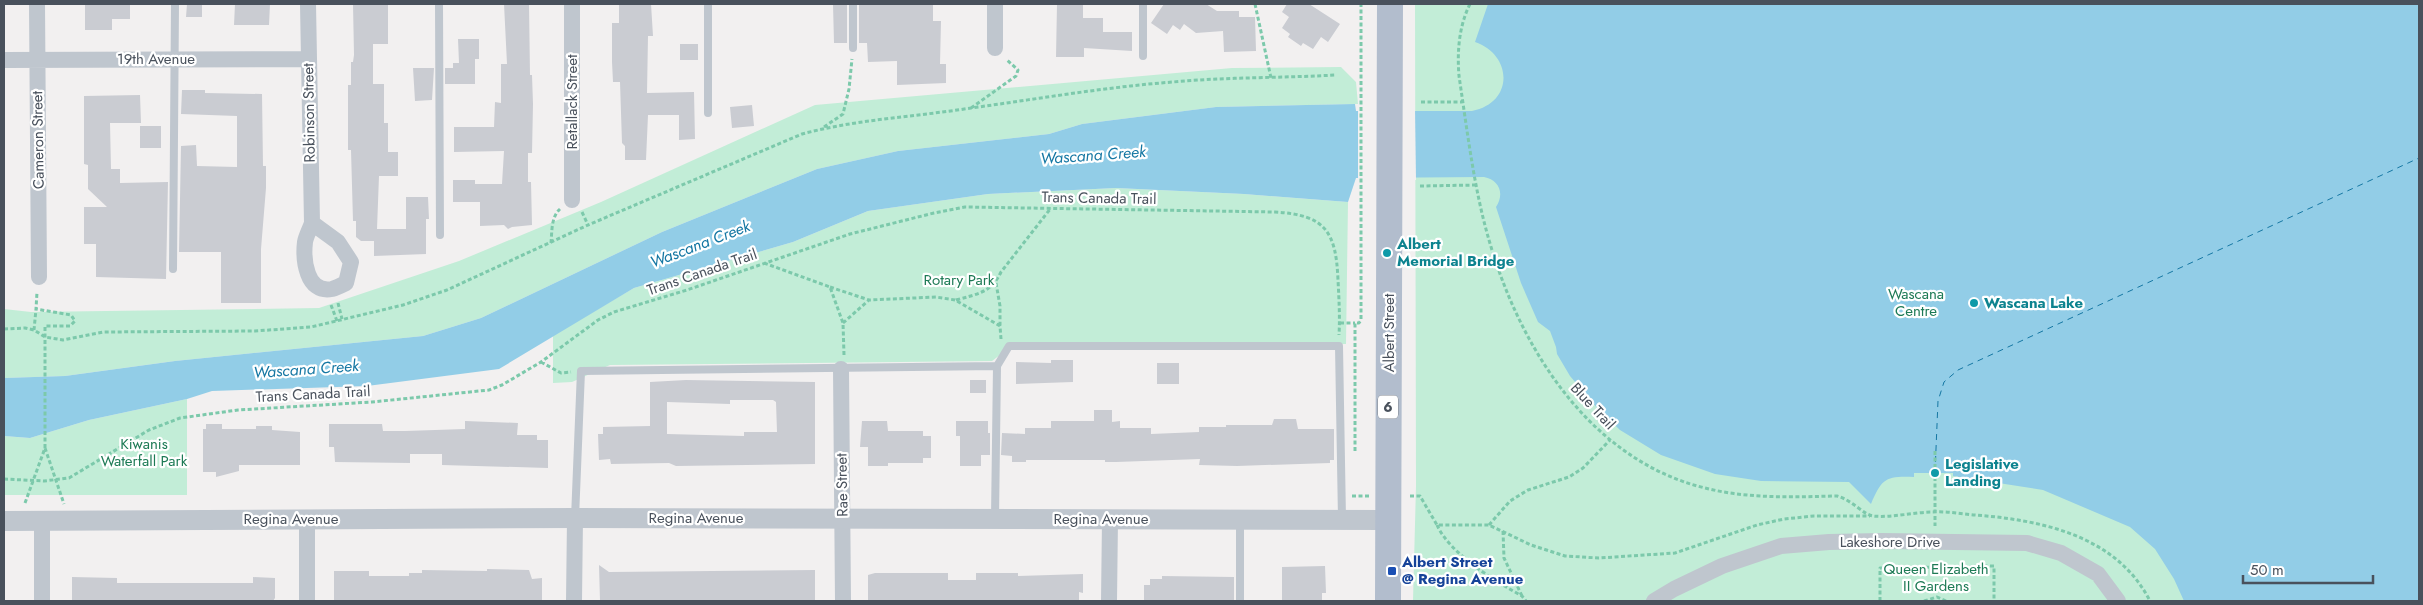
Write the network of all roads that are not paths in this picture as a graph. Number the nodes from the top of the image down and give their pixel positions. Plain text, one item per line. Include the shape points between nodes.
1 (37, 4) edge
2 (174, 4) edge
3 (308, 4) edge
4 (439, 4) edge
5 (572, 4) edge
6 (708, 4) edge
7 (853, 4) edge
8 (995, 4) edge
9 (1143, 4) edge
10 (1390, 4) edge
11 (853, 48) road end
12 (995, 48) road end
13 (1143, 56) dead end
14 (175, 58) junction
15 (308, 59) junction
16 (4, 60) edge
17 (37, 60) junction
18 (708, 113) dead end
19 (572, 200) road end
20 (312, 223) dead end
21 (440, 235) dead end
22 (173, 269) dead end
23 (39, 276) road end
24 (997, 366) junction
25 (841, 369) junction
26 (307, 518) junction
27 (575, 518) junction
28 (843, 518) junction
29 (995, 519) junction
30 (1110, 519) junction
31 (1240, 519) junction
32 (1342, 519) junction
33 (1387, 520) junction
34 (23, 521) edge
35 (42, 601) edge
36 (307, 601) edge
37 (574, 601) edge
38 (843, 601) edge
39 (1109, 601) edge
40 (1240, 601) edge
41 (1388, 601) edge
42 (1654, 601) edge
43 (2118, 601) edge

1 - 17 street, Cameron Street
2 - 14 lane
3 - 15 street, Robinson Street
4 - 21 lane
5 - 19 street, Retallack Street
6 - 18 lane
7 - 11 lane
8 - 12 street
9 - 13 lane
10 - 33 main road, Albert Street / 6
14 - 15 street, 19th Avenue
14 - 17 street, 19th Avenue
14 - 22 lane
15 - 20 street, Robinson Street
16 - 17 street, 19th Avenue
17 - 23 street, Cameron Street
24 - 25 lane
24 - 29 lane
24 - 32 lane via 1010,346 1339,346
25 - 27 lane via 581,371
25 - 28 street, Rae Street
26 - 27 street, Regina Avenue
26 - 34 street, Regina Avenue
26 - 36 street
27 - 28 street, Regina Avenue
27 - 37 street
28 - 29 street, Regina Avenue
28 - 38 street, Rae Street
29 - 30 street, Regina Avenue
30 - 31 street, Regina Avenue
30 - 39 street
31 - 32 street, Regina Avenue
31 - 40 lane
32 - 33 street, Regina Avenue
33 - 41 main road, Albert Street / 6
34 - 35 street
42 - 43 street, Lakeshore Drive via 1722,566 1780,546 1935,541 2027,544 2061,553 2098,574

